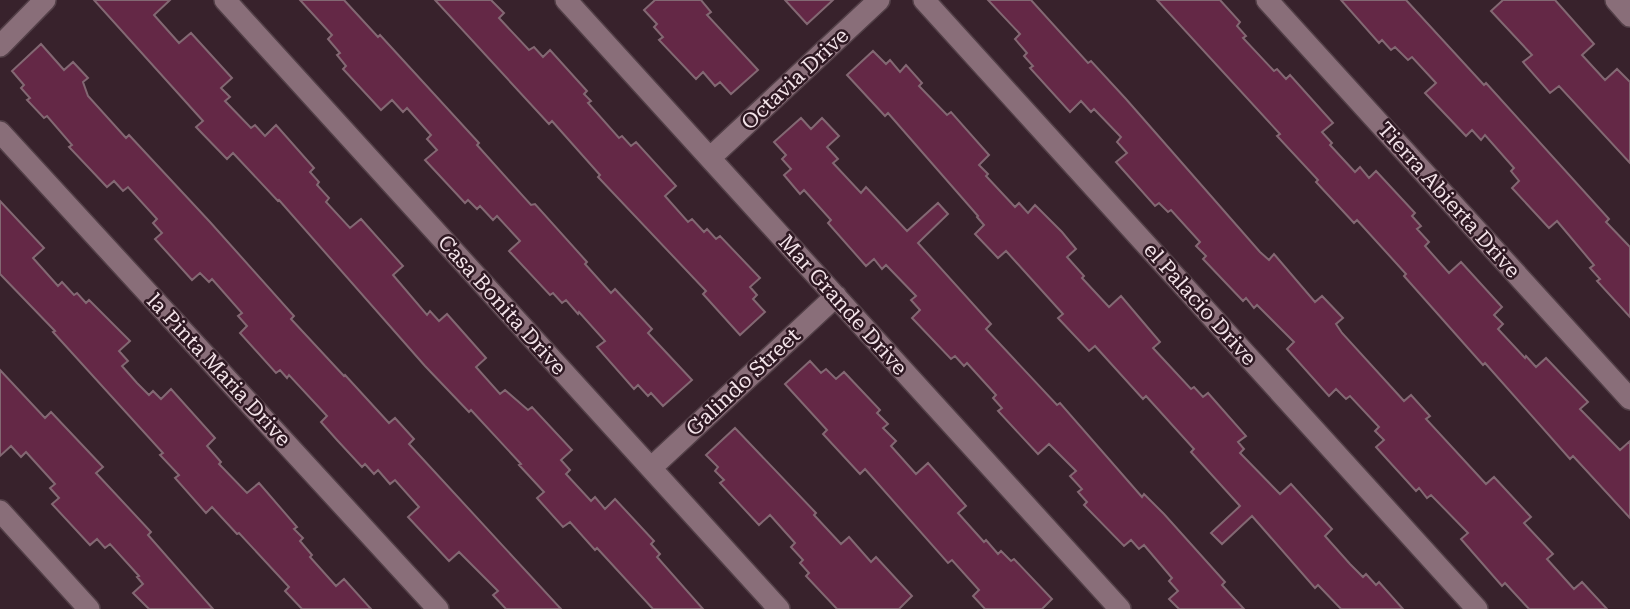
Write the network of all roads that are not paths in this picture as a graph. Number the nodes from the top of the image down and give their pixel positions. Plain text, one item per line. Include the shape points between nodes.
1 (45, 0) edge
2 (225, 0) edge
3 (566, 0) edge
4 (879, 0) edge
5 (924, 0) edge
6 (1268, 0) edge
7 (1616, 0) edge
8 (1630, 16) edge
9 (0, 46) edge
10 (0, 132) edge
11 (710, 159) junction
12 (836, 296) junction
13 (1630, 399) edge
14 (651, 468) junction
15 (0, 512) edge
16 (89, 609) edge
17 (438, 609) edge
18 (779, 609) edge
19 (1120, 609) edge
20 (1476, 609) edge

1 - 9 street
2 - 14 street, Casa Bonita Drive
3 - 11 street, Mar Grande Drive
4 - 11 street, Octavia Drive
5 - 20 street, el Palacio Drive
6 - 13 street, Tierra Abierta Drive
7 - 8 street
10 - 17 street, la Pinta Maria Drive
11 - 12 street, Mar Grande Drive
12 - 14 street, Galindo Street
12 - 19 street, Mar Grande Drive
14 - 18 street, Casa Bonita Drive
15 - 16 street

